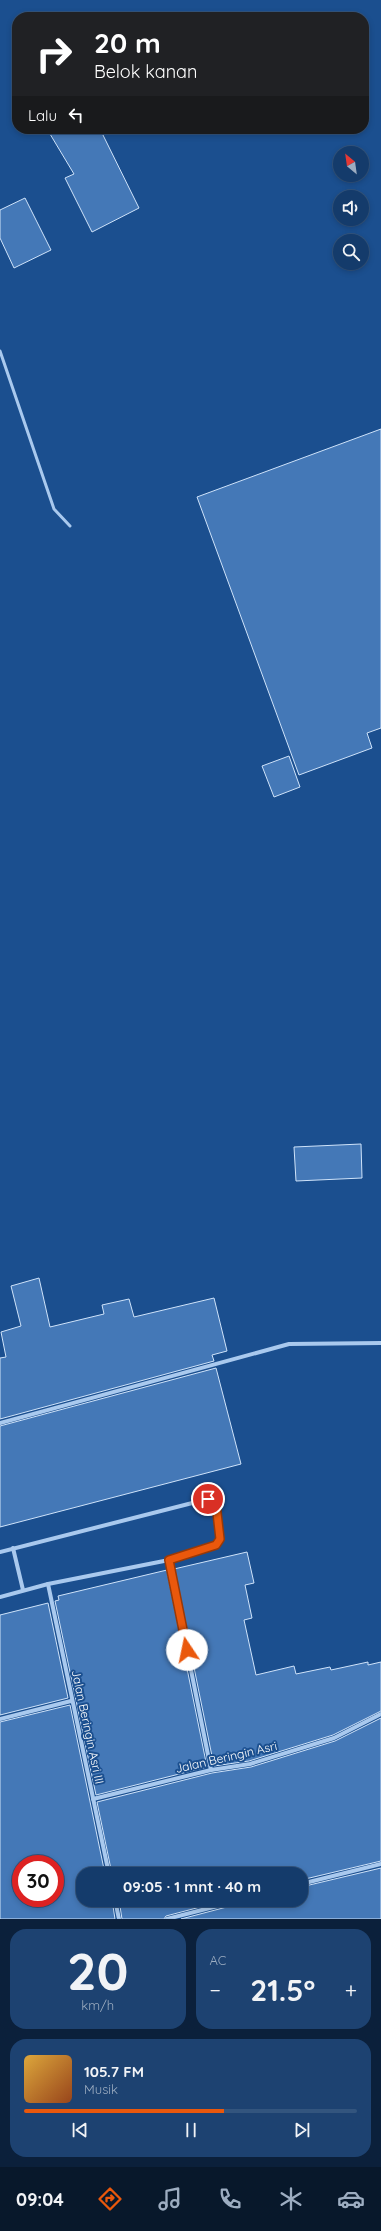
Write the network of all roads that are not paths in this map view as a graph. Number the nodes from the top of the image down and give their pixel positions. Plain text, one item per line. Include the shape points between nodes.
1 (0, 351) edge
2 (70, 526) dead end
3 (381, 1343) edge
4 (0, 1423) edge
5 (13, 1548) junction
6 (0, 1552) edge
7 (169, 1560) junction
8 (48, 1584) junction
9 (23, 1590) junction
10 (0, 1597) edge
11 (71, 1701) junction
12 (381, 1714) edge
13 (0, 1719) edge
14 (211, 1770) junction
15 (93, 1799) junction
16 (381, 1864) edge
17 (108, 1867) edge
18 (308, 1882) edge
19 (116, 1907) edge
20 (213, 1907) edge
21 (119, 1919) edge
22 (167, 1919) edge

1 - 2 lane via 54,509
3 - 4 street via 289,1344
5 - 6 street
5 - 7 street via 212,1500 216,1504 220,1529 220,1539 216,1545
5 - 9 street
7 - 8 street
7 - 14 street
8 - 9 street
8 - 11 street, Jalan Beringin Asri III
9 - 10 street
11 - 13 street
11 - 15 street, Jalan Beringin Asri III
12 - 14 street, Jalan Beringin Asri via 334,1738 250,1764
14 - 15 street, Jalan Beringin Asri
15 - 17 street, Jalan Beringin Asri III
16 - 18 street
19 - 21 street
20 - 22 street

